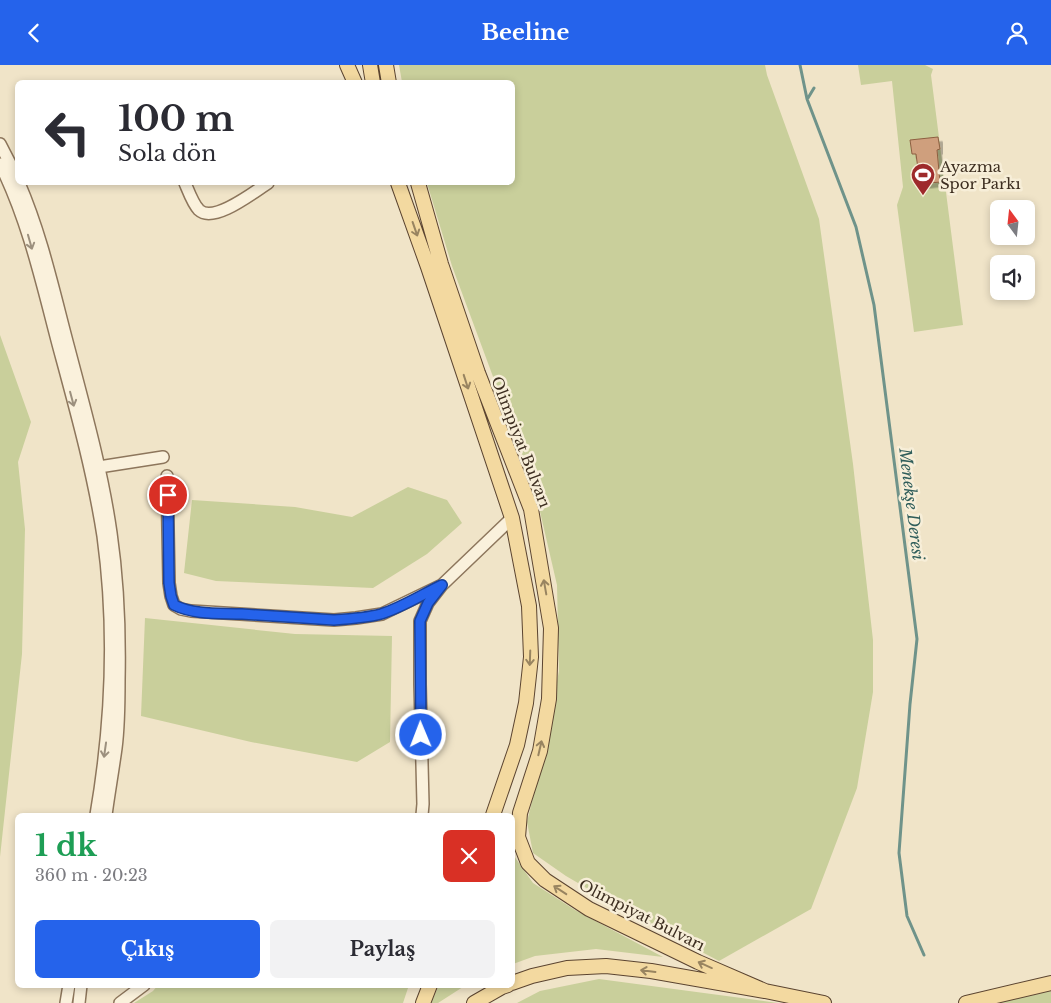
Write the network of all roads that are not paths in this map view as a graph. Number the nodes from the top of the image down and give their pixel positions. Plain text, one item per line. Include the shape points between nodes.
1 (347, 65) edge
2 (370, 65) edge
3 (386, 65) edge
4 (354, 80) edge
5 (372, 80) edge
6 (388, 80) edge
7 (0, 144) edge
8 (0, 164) edge
9 (15, 177) edge
10 (17, 185) edge
11 (19, 185) edge
12 (186, 185) edge
13 (265, 185) edge
14 (399, 185) edge
15 (419, 185) edge
16 (163, 457) dead end
17 (99, 467) junction
18 (167, 476) dead end
19 (512, 518) junction
20 (442, 585) junction
21 (96, 813) edge
22 (106, 813) edge
23 (422, 813) edge
24 (494, 813) edge
25 (515, 982) edge
26 (1051, 983) edge
27 (68, 988) edge
28 (81, 988) edge
29 (140, 988) edge
30 (429, 988) edge
31 (500, 988) edge
32 (766, 991) junction
33 (66, 1003) edge
34 (79, 1003) edge
35 (120, 1003) edge
36 (423, 1003) edge
37 (474, 1003) edge
38 (824, 1003) edge
39 (966, 1003) edge

1 - 4 main road
2 - 5 main road
3 - 6 main road
7 - 9 street
8 - 9 street
10 -> 21 street via 86,452 102,535 110,613 111,667 106,744
11 - 17 street via 46,260
12 - 13 street via 200,210 206,213 224,211
14 -> 19 main road, Olimpiyat Bulvarı
32 -> 15 main road, Olimpiyat Bulvarı via 589,909 545,880 528,863 518,837 520,813 540,751 548,699 552,628 532,509 478,373 441,265
16 - 17 street
17 - 22 street via 116,569 120,650 116,746
18 - 20 street via 170,590 174,605 181,609 334,620 356,618 382,614
19 - 20 street
19 -> 24 main road, Olimpiyat Bulvarı via 529,606 531,657 517,745
20 - 23 street via 428,603 420,621
32 -> 25 main road via 606,966 566,969
26 - 39 main road
27 - 33 street
28 - 34 street
29 - 35 street
30 - 36 main road
31 - 37 main road
32 - 38 main road

